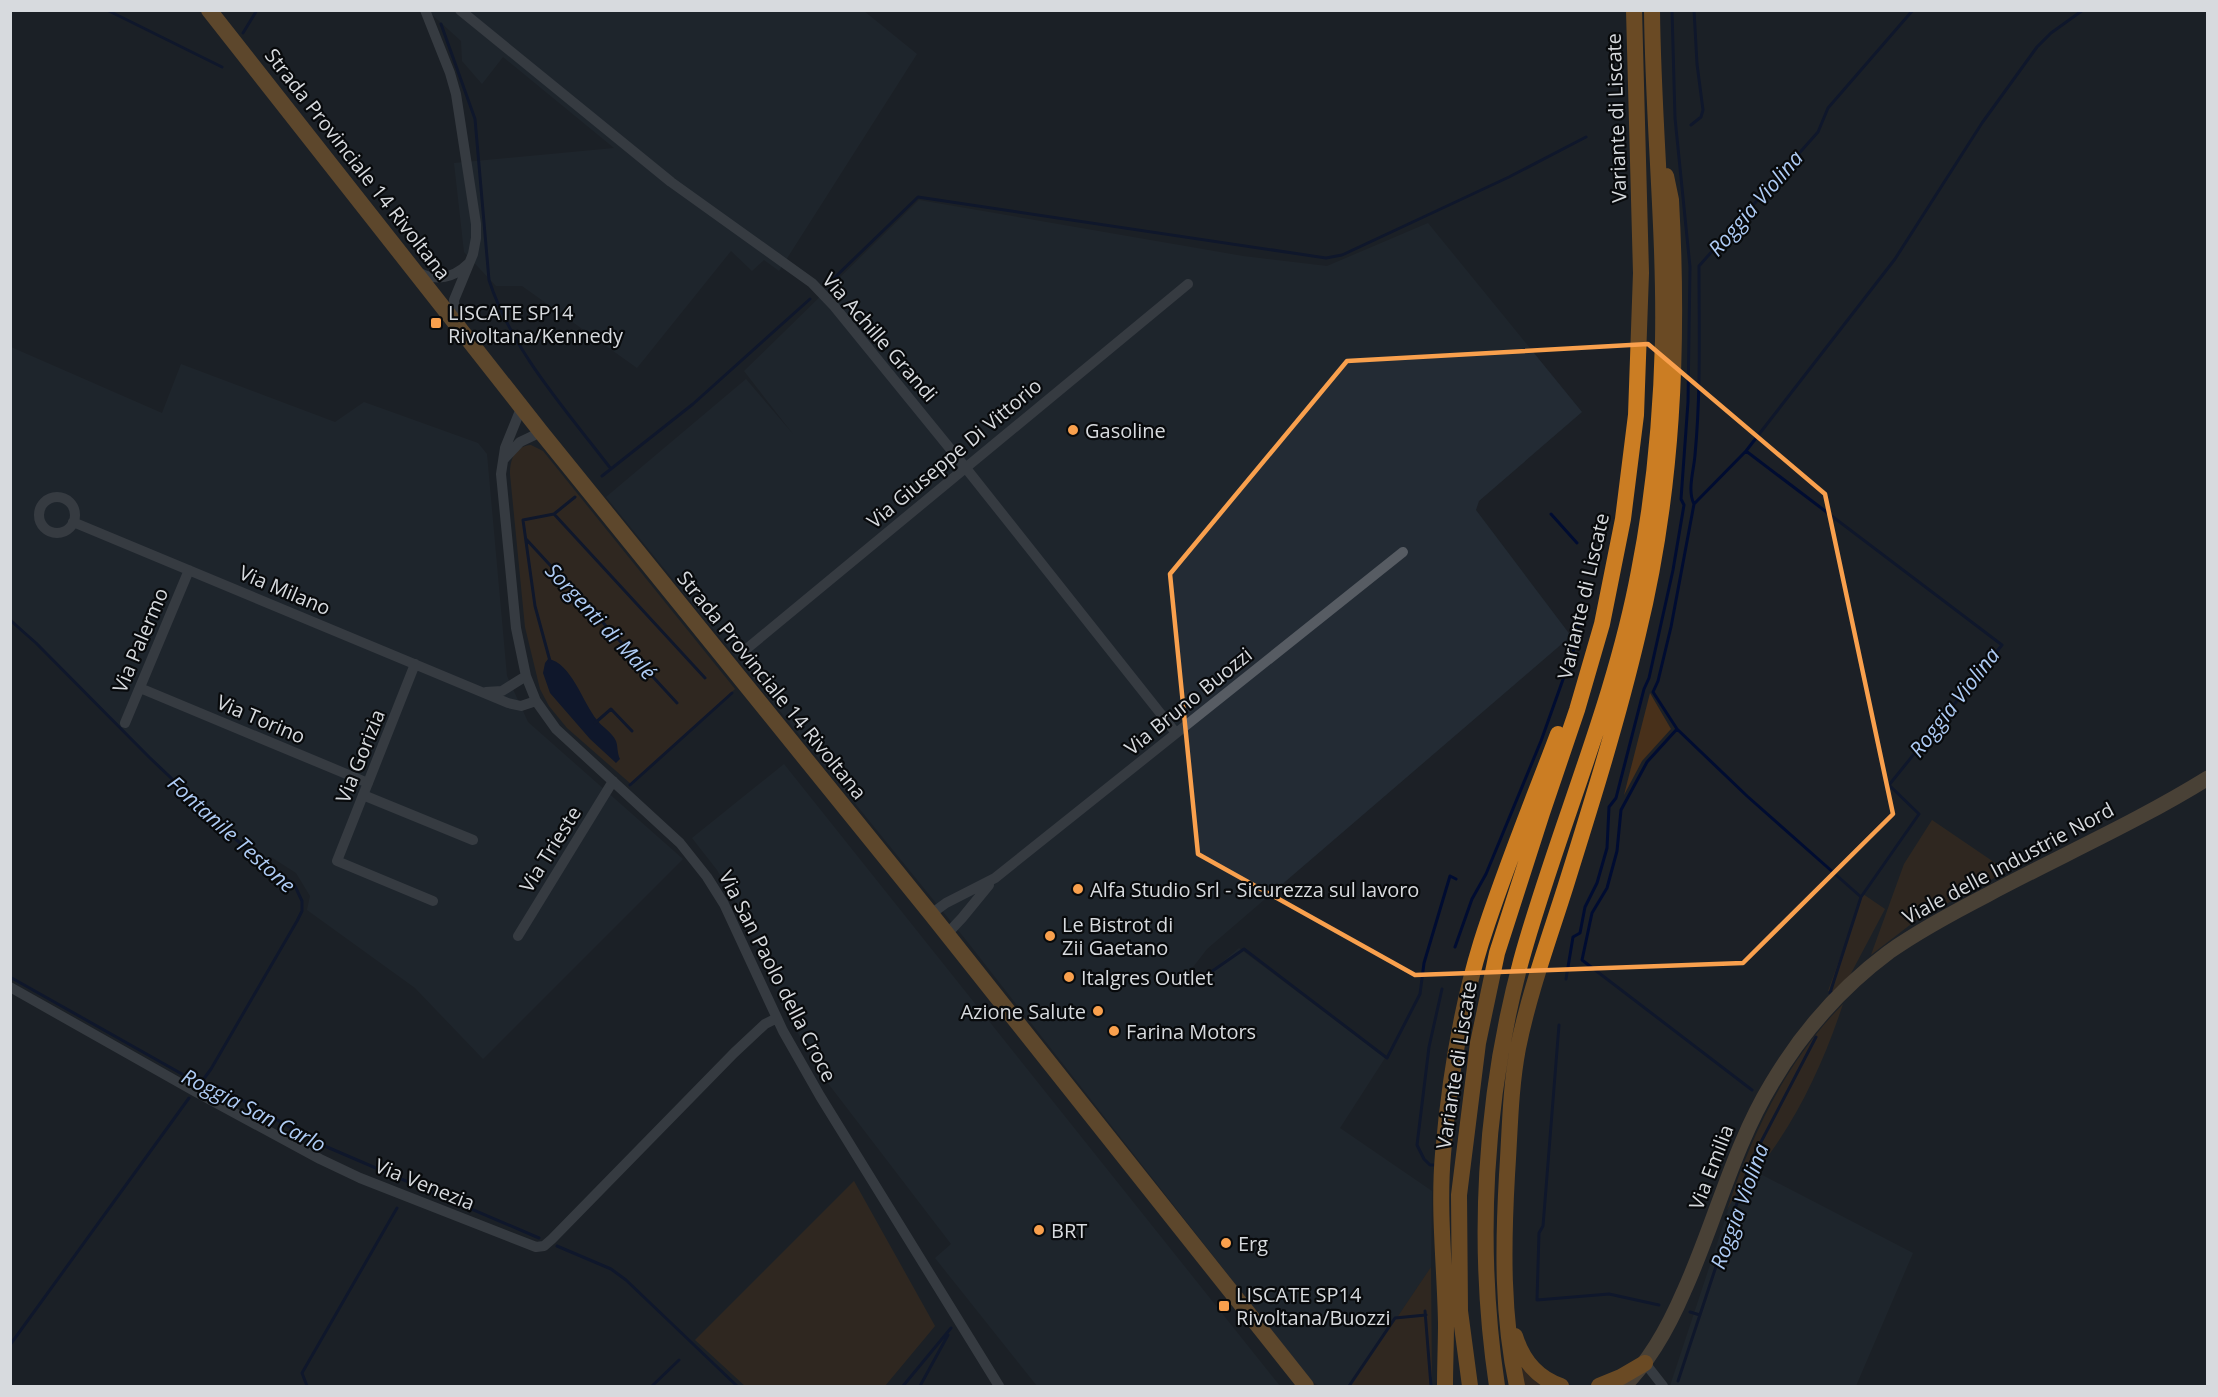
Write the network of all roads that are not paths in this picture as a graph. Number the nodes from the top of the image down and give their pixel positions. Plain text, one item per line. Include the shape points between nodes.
1 (209, 10) edge
2 (425, 10) edge
3 (460, 10) edge
4 (1634, 10) edge
5 (1652, 10) edge
6 (1658, 143) junction
7 (471, 261) junction
8 (416, 271) junction
9 (1188, 284) dead end
10 (456, 322) junction
11 (522, 406) junction
12 (1636, 407) junction
13 (541, 432) junction
14 (502, 461) junction
15 (965, 467) junction
16 (73, 522) dead end
17 (1403, 552) dead end
18 (189, 570) junction
19 (744, 651) dead end
20 (415, 664) junction
21 (526, 676) junction
22 (140, 688) junction
23 (483, 692) junction
24 (536, 701) junction
25 (125, 723) dead end
26 (1176, 733) junction
27 (2208, 778) edge
28 (613, 781) junction
29 (368, 783) junction
30 (363, 795) junction
31 (473, 840) dead end
32 (995, 878) junction
33 (433, 901) dead end
34 (930, 914) junction
35 (946, 934) junction
36 (518, 936) dead end
37 (10, 987) edge
38 (1838, 998) joint
39 (777, 1018) junction
40 (1504, 1245) junction
41 (1644, 1363) junction
42 (999, 1386) edge
43 (1306, 1386) edge
44 (1445, 1386) edge
45 (1470, 1386) edge
46 (1497, 1386) edge
47 (1517, 1386) edge
48 (1560, 1386) edge
49 (1599, 1386) edge
50 (1624, 1386) edge
51 (1663, 1386) edge

1 - 8 main road, Strada Provinciale 14 Rivoltana
2 - 7 street via 459,105 476,224
3 - 15 street, Via Achille Grandi via 671,183 812,283
4 - 12 highway, Variante di Liscate via 1641,273
5 - 6 highway, Variante di Liscate
6 - 40 highway via 1671,200 1675,296 1671,424 1660,528 1619,714 1518,1046 1511,1089
6 - 46 highway, Variante di Liscate via 1663,344 1648,523 1612,683 1522,960 1503,1047 1488,1161 1485,1246 1487,1310
7 - 8 street via 444,278
7 - 10 street via 454,300
8 - 10 main road, Strada Provinciale 14 Rivoltana
9 - 15 street, Via Giuseppe Di Vittorio
10 - 11 main road, Strada Provinciale 14 Rivoltana
11 - 13 main road, Strada Provinciale 14 Rivoltana
11 - 14 street, Via San Paolo della Croce
12 - 44 highway via 1589,645 1481,944 1462,1021 1448,1106 1441,1191
12 - 45 highway, Variante di Liscate via 1623,519 1602,624 1497,953 1478,1043 1460,1174 1458,1246 1460,1311
13 - 14 street via 518,444
13 - 34 main road, Strada Provinciale 14 Rivoltana
14 - 21 street, Via San Paolo della Croce via 516,628
15 - 19 street, Via Giuseppe Di Vittorio
15 - 26 street, Via Achille Grandi
16 - 18 street, Via Milano
17 - 26 street, Via Bruno Buozzi
18 - 20 street, Via Milano
18 - 22 street, Via Palermo
20 - 23 street, Via Milano
20 - 29 street, Via Gorizia
21 - 23 street via 502,691
21 - 24 street, Via San Paolo della Croce
22 - 25 street, Via Palermo
22 - 29 street, Via Torino
23 - 24 street, Via Milano via 512,705
24 - 28 street, Via San Paolo della Croce via 556,729
26 - 32 street, Via Bruno Buozzi
27 - 38 main road, Viale delle Industrie Nord via 1928,927 1882,957
28 - 36 street, Via Trieste
28 - 39 street, Via San Paolo della Croce via 680,843 707,877
29 - 30 street, Via Gorizia
30 - 31 street
30 - 33 street, Via Gorizia via 338,861
32 - 34 street, Via Bruno Buozzi
32 - 35 street, Via Bruno Buozzi
34 - 35 main road, Strada Provinciale 14 Rivoltana
35 - 43 main road, Strada Provinciale 14 Rivoltana
37 - 39 street, Via Venezia via 320,1159 536,1247 552,1239 734,1053
38 - 41 main road, Via Emilia via 1799,1041 1762,1098 1703,1249 1669,1324
39 - 42 street, Via San Paolo della Croce via 820,1096
40 - 47 highway via 1507,1333
40 - 48 highway via 1513,1327 1519,1347 1537,1373
41 - 49 highway
41 - 50 main road, Via Emilia
41 - 51 street

